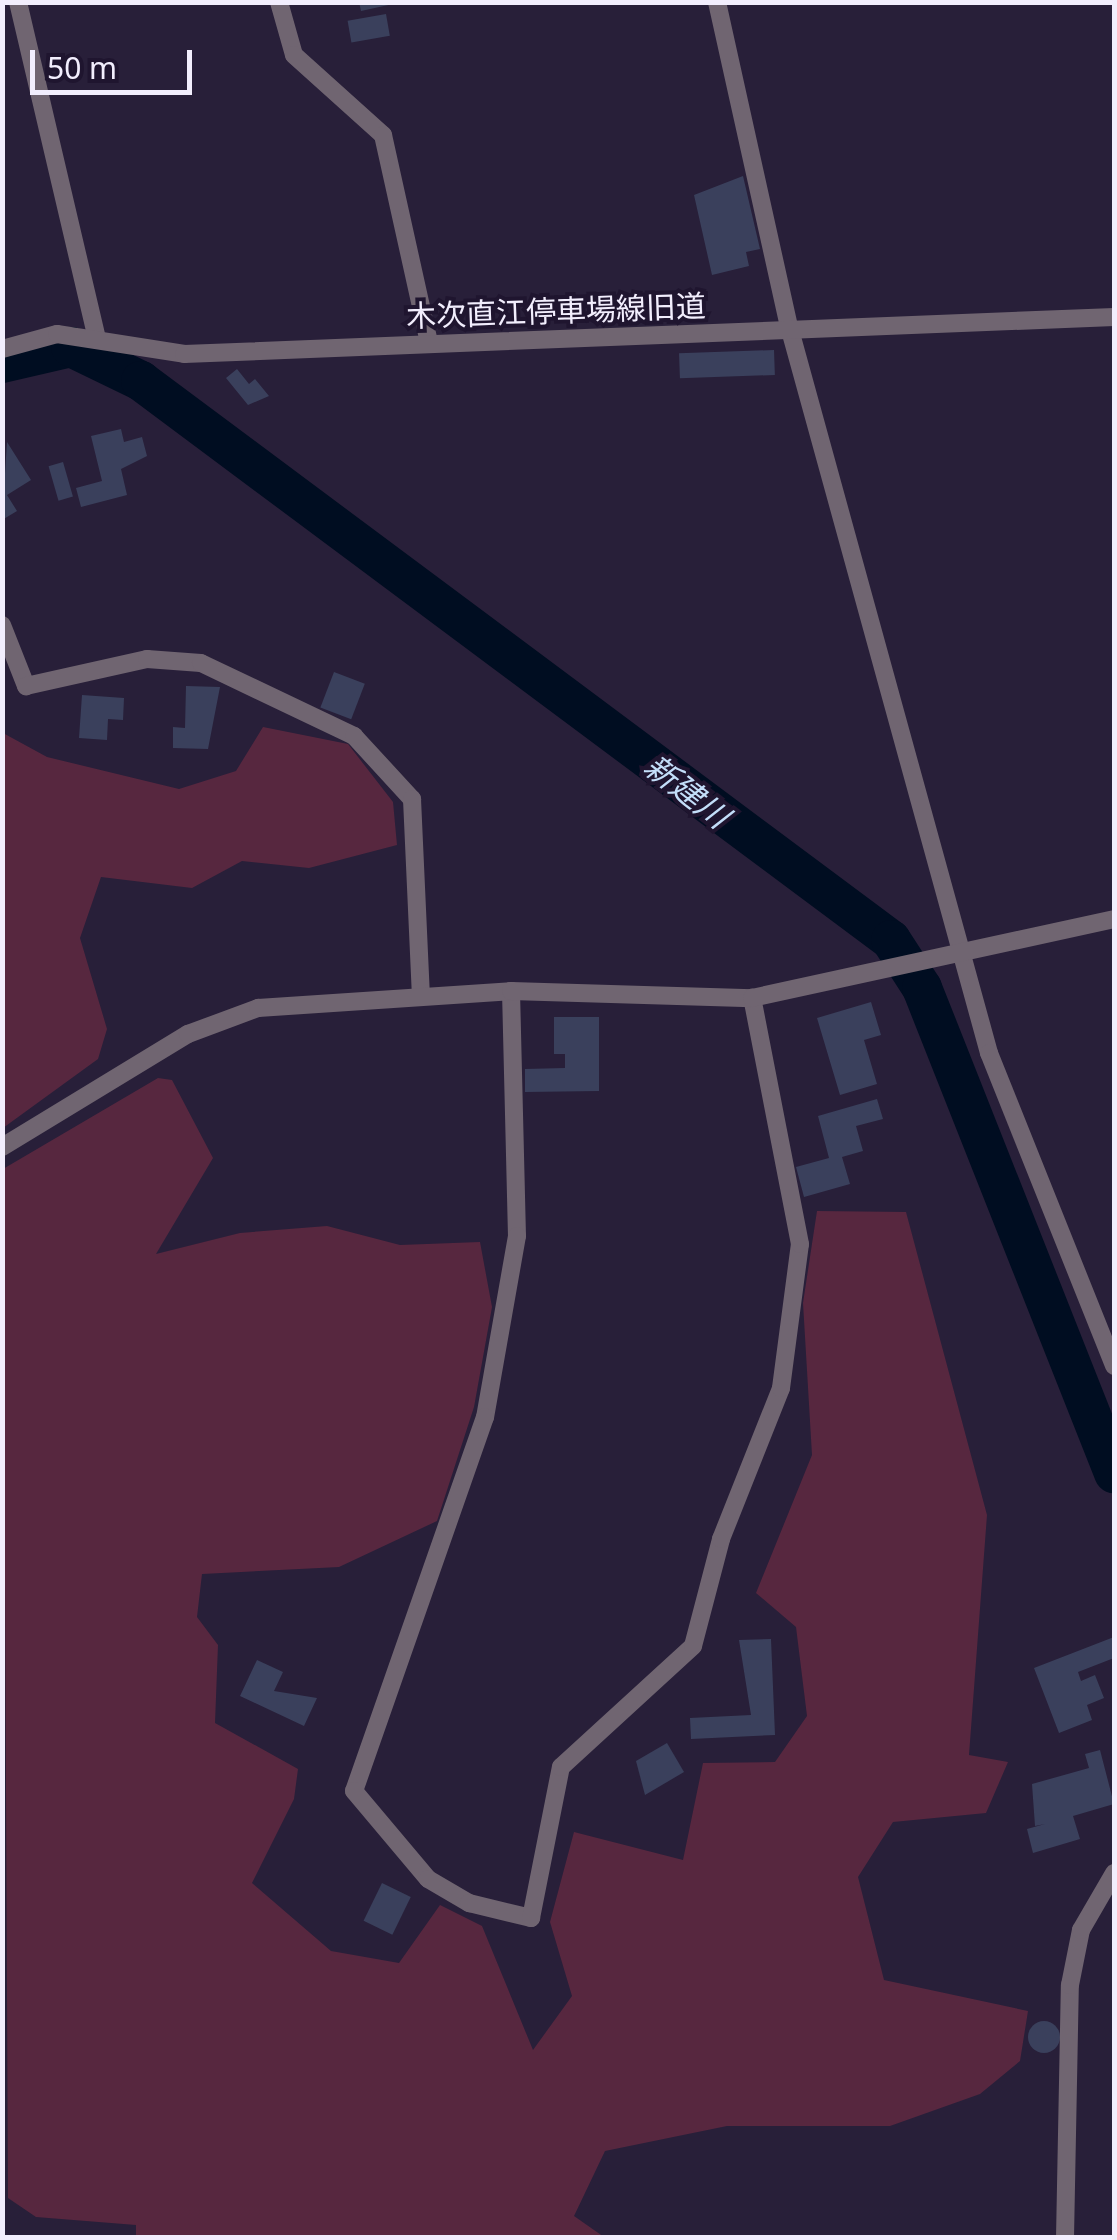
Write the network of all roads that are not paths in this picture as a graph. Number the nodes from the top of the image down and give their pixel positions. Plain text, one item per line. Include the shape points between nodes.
1 (18, 2) edge
2 (279, 2) edge
3 (717, 2) edge
4 (1114, 317) edge
5 (790, 330) junction
6 (97, 340) junction
7 (429, 343) junction
8 (2, 349) edge
9 (2, 625) edge
10 (1114, 918) edge
11 (962, 952) junction
12 (511, 991) junction
13 (421, 997) junction
14 (752, 998) junction
15 (2, 1147) edge
16 (1114, 1366) edge
17 (1114, 1873) edge
18 (1064, 2238) edge

1 - 6 street
2 - 7 street via 294,55 383,134
3 - 5 street
4 - 5 street, 木次直江停車場線旧道
5 - 7 street, 木次直江停車場線旧道
5 - 11 street
6 - 7 street, 木次直江停車場線旧道 via 184,354
6 - 8 street, 木次直江停車場線旧道 via 57,334
9 - 13 street via 26,686 146,659 201,663 354,736 412,800
10 - 11 street
11 - 14 street
11 - 16 street via 990,1053
12 - 13 street
12 - 14 street
12 - 14 street via 517,1236 492,1380 354,1791 428,1878 469,1903 531,1918 561,1768 693,1646 721,1538 781,1388 800,1244
13 - 15 street via 238,1013
17 - 18 street via 1081,1930 1070,1985

